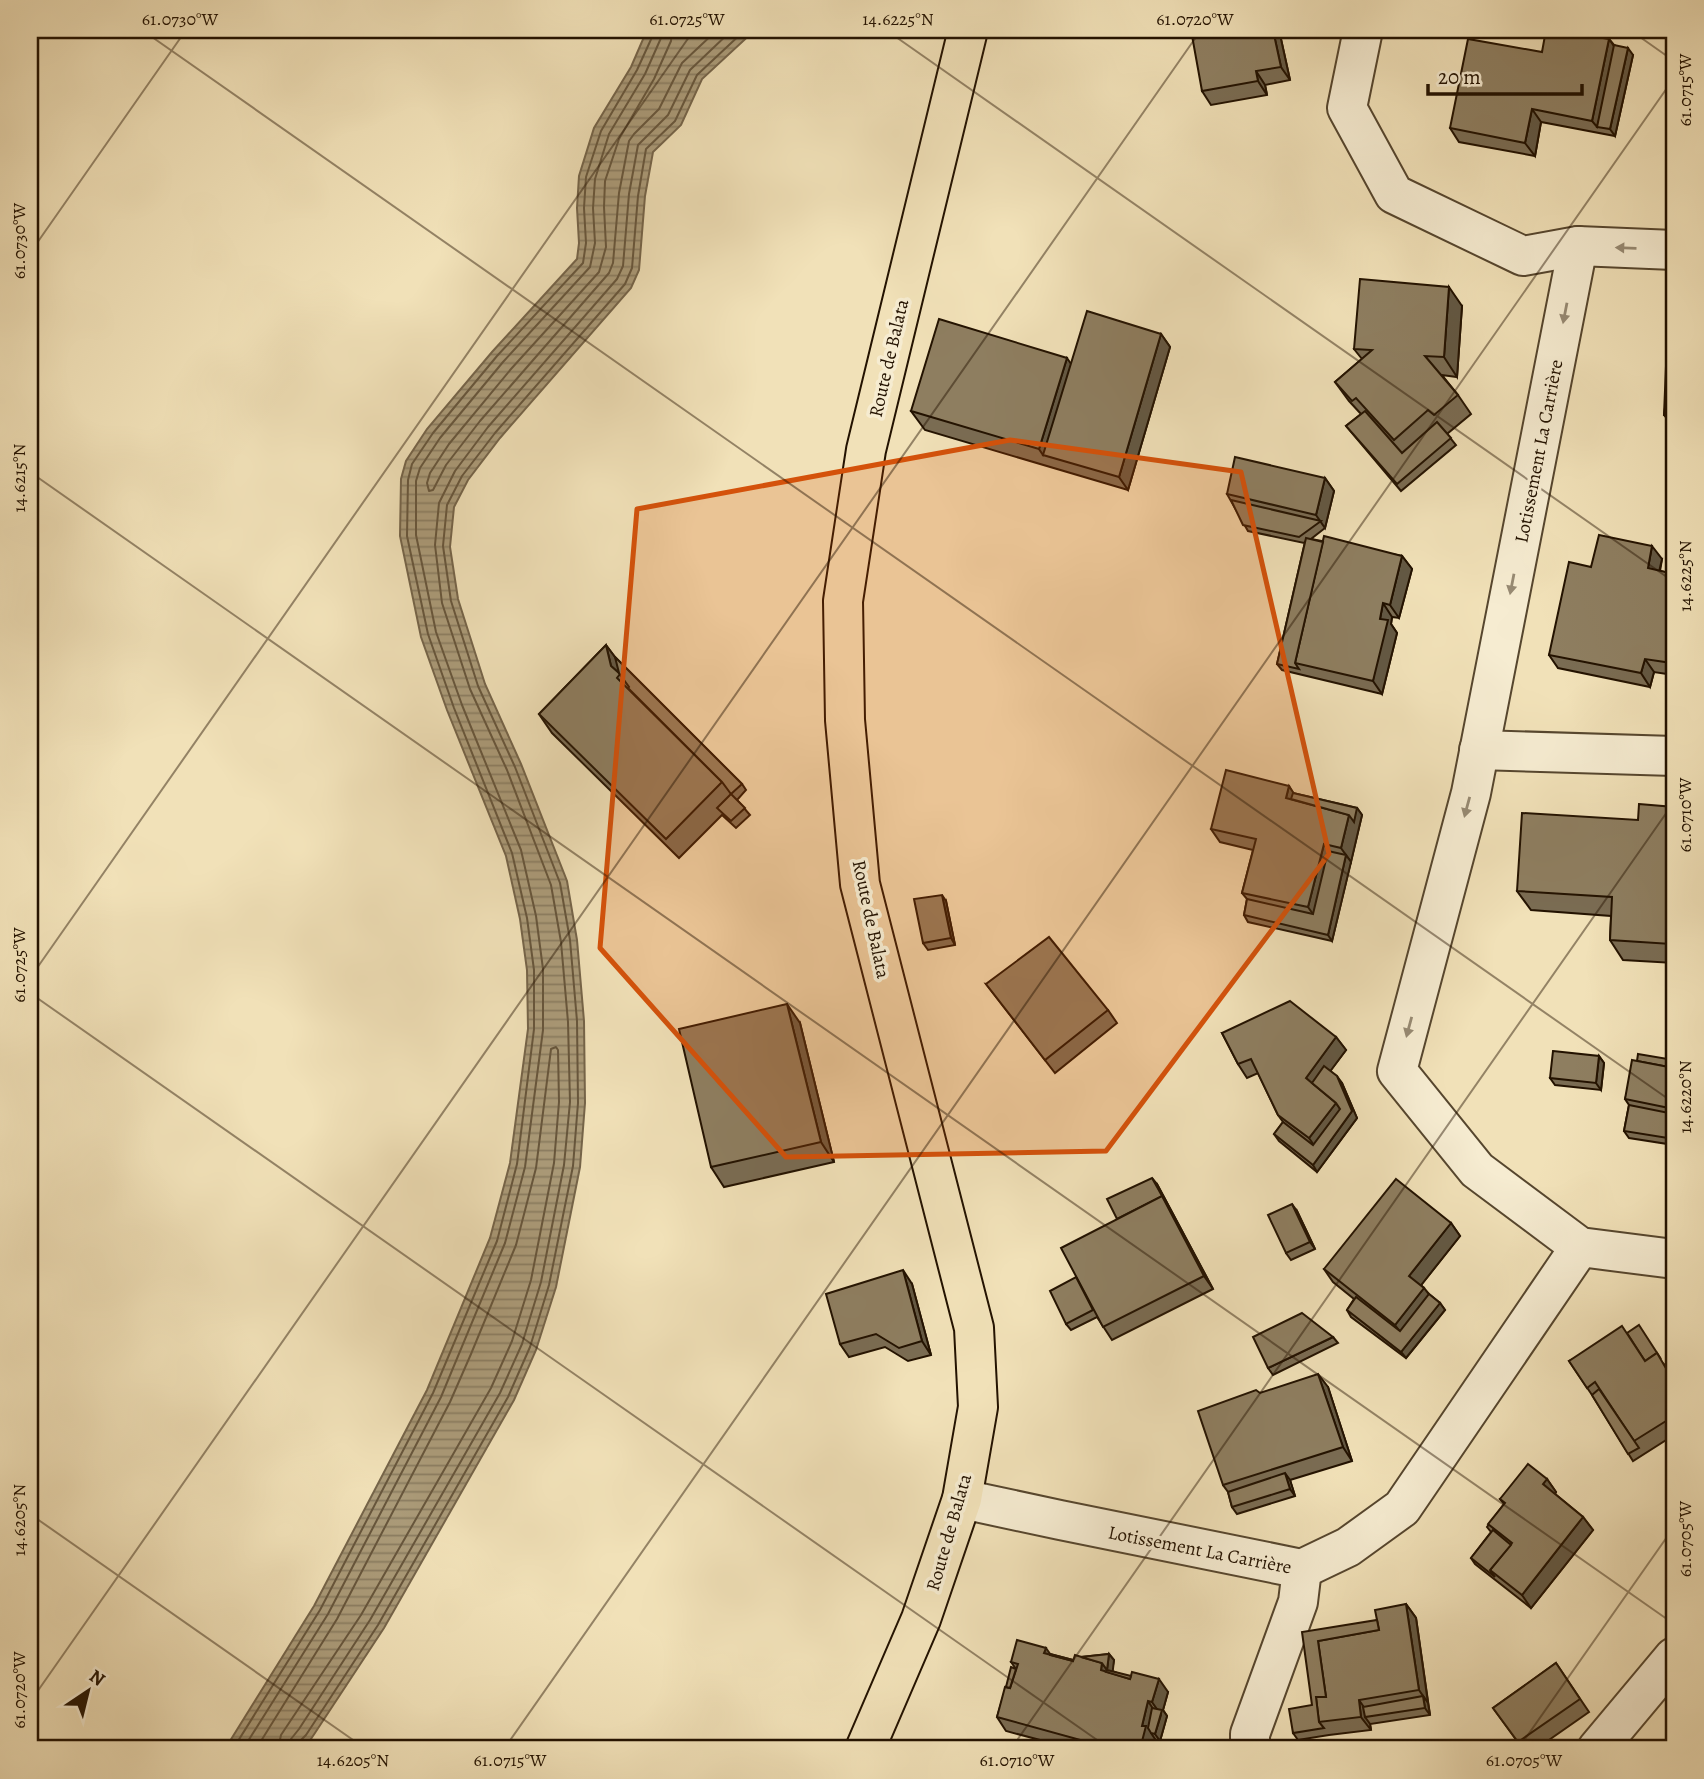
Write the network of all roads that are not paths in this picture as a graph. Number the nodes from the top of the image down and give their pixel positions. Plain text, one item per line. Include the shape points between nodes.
1 (968, 30) edge
2 (1363, 30) edge
3 (1578, 246) junction
4 (1674, 250) edge
5 (1479, 751) junction
6 (1674, 756) edge
7 (1580, 1247) junction
8 (1674, 1259) edge
9 (962, 1499) junction
10 (1302, 1569) junction
11 (1674, 1657) edge
12 (865, 1749) edge
13 (1250, 1749) edge
14 (1597, 1749) edge

1 - 9 main road, Route de Balata via 866,450 843,601 845,720 860,884 974,1328 978,1407
2 - 3 street via 1347,108 1394,194 1523,256
4 -> 3 street
3 -> 5 street, Lotissement La Carrière
5 - 6 street
5 -> 7 street, Lotissement La Carrière via 1397,1071 1477,1170
7 - 8 street, Lotissement La Carrière
7 - 10 street, Lotissement La Carrière via 1402,1508 1348,1547
9 - 10 street, Lotissement La Carrière
9 - 12 main road, Route de Balata via 922,1619
10 - 13 street via 1298,1602 1250,1734
11 - 14 street

